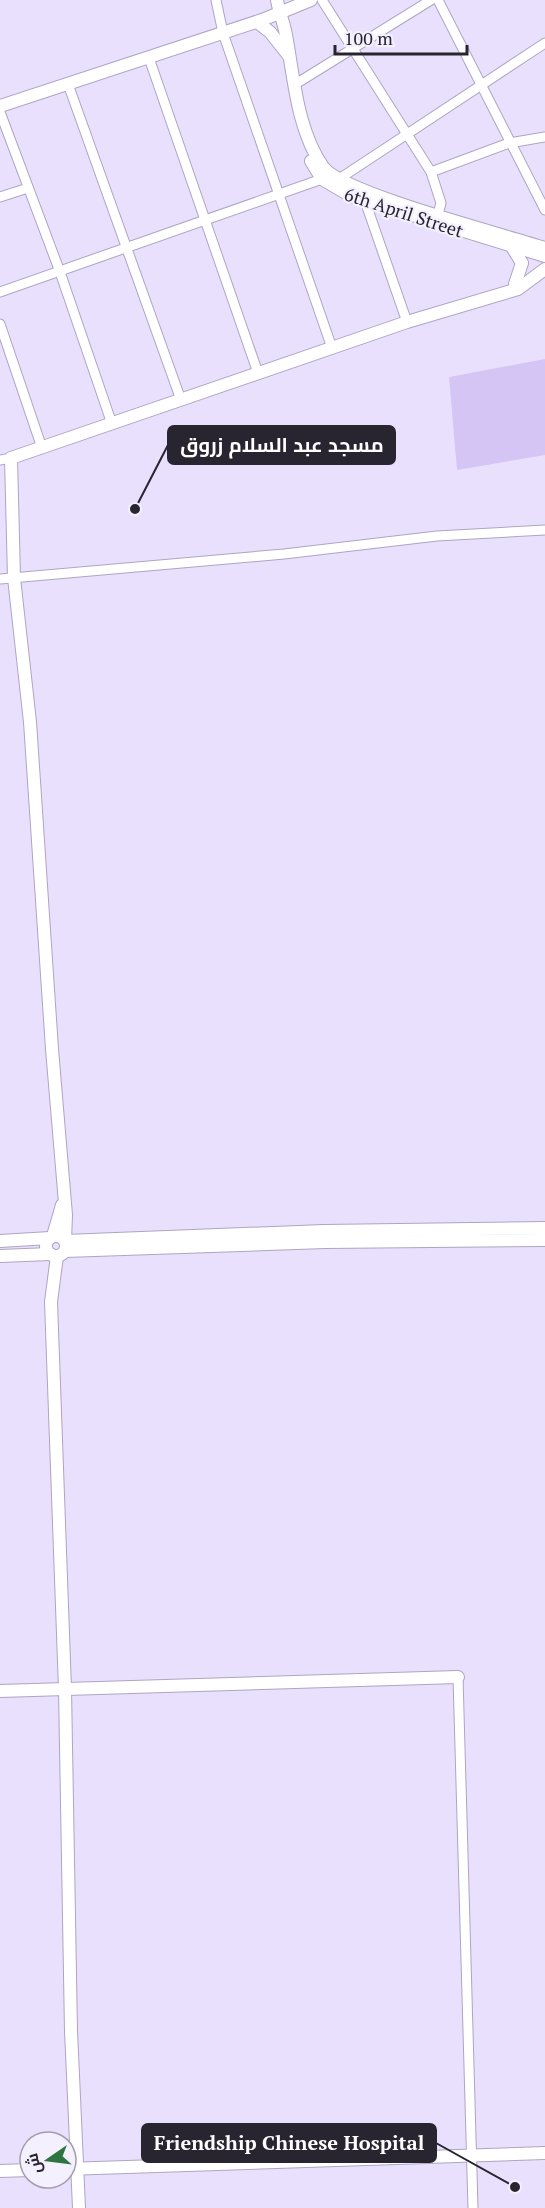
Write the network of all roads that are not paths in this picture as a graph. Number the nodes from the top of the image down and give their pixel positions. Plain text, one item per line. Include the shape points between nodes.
1 (216, 0) edge
2 (277, 0) edge
3 (311, 0) edge
4 (322, 0) edge
5 (430, 0) edge
6 (438, 0) edge
7 (280, 14) junction
8 (257, 22) junction
9 (223, 33) junction
10 (545, 43) edge
11 (352, 48) junction
12 (290, 57) junction
13 (149, 58) junction
14 (68, 84) junction
15 (294, 85) junction
16 (480, 86) junction
17 (0, 106) edge
18 (0, 112) edge
19 (304, 124) junction
20 (408, 133) junction
21 (545, 137) edge
22 (509, 143) junction
23 (431, 172) junction
24 (322, 179) junction
25 (339, 179) junction
26 (27, 188) junction
27 (279, 195) junction
28 (0, 197) edge
29 (365, 201) junction
30 (545, 210) edge
31 (437, 219) junction
32 (206, 220) junction
33 (512, 247) junction
34 (127, 248) junction
35 (545, 248) edge
36 (545, 257) edge
37 (545, 269) edge
38 (60, 272) junction
39 (545, 277) edge
40 (531, 282) junction
41 (515, 284) junction
42 (504, 291) junction
43 (0, 292) edge
44 (407, 322) junction
45 (0, 324) edge
46 (332, 348) junction
47 (258, 373) junction
48 (181, 400) junction
49 (112, 424) junction
50 (42, 448) junction
51 (5, 459) edge
52 (545, 530) edge
53 (14, 578) junction
54 (0, 579) edge
55 (545, 1228) edge
56 (247, 1240) junction
57 (545, 1240) edge
58 (0, 1241) edge
59 (58, 1245) junction
60 (0, 1256) edge
61 (459, 1677) joint
62 (65, 1689) junction
63 (0, 1690) edge
64 (72, 2130) edge
65 (545, 2153) edge
66 (471, 2155) junction
67 (78, 2169) edge
68 (18, 2170) edge
69 (0, 2171) edge
70 (76, 2190) edge
71 (79, 2208) edge
72 (473, 2208) edge

1 - 9 street
2 - 7 street
3 - 7 street
4 - 11 street
5 - 11 street
6 - 16 street
7 - 8 street
7 - 12 street
8 - 9 street
8 - 12 street
9 - 13 street
9 - 27 street
10 - 16 street
11 - 15 street
11 - 20 street
12 - 15 street
13 - 14 street
13 - 32 street
14 - 17 street
14 - 34 street
15 - 19 street
16 - 20 street
16 - 22 street
18 - 26 street
19 - 24 street, 6th April Street via 309,155
19 - 25 street via 323,167
20 - 23 street
20 - 25 street
21 - 22 street
22 - 23 street
22 - 30 street
23 - 31 street via 440,199
24 - 27 street
24 - 29 street, 6th April Street
25 - 31 street
26 - 28 street
26 - 38 street
27 - 32 street
27 - 46 street
29 - 31 street, 6th April Street
29 - 44 street
31 - 33 street, 6th April Street
31 - 35 street
32 - 34 street
32 - 47 street
33 - 36 street, 6th April Street
33 - 41 street via 522,263
34 - 38 street
34 - 48 street
36 - 41 street
37 - 40 street
38 - 43 street
38 - 49 street
39 - 40 street
40 - 42 street
41 - 42 street
42 - 44 street
44 - 46 street
45 - 50 street
46 - 47 street
47 - 48 street
48 - 49 street
49 - 50 street
50 - 51 street
51 - 53 street
52 - 53 street via 436,536 346,548
53 - 54 street
53 - 59 street via 30,722 64,1201
55 - 56 street
56 - 57 street
56 - 59 street
58 - 59 street
59 - 60 street
59 - 62 street via 51,1302
61 - 62 street
61 - 66 street
62 - 63 street
62 - 64 street
65 - 66 street
66 - 67 street
66 - 72 street
68 - 69 street
70 - 71 street

